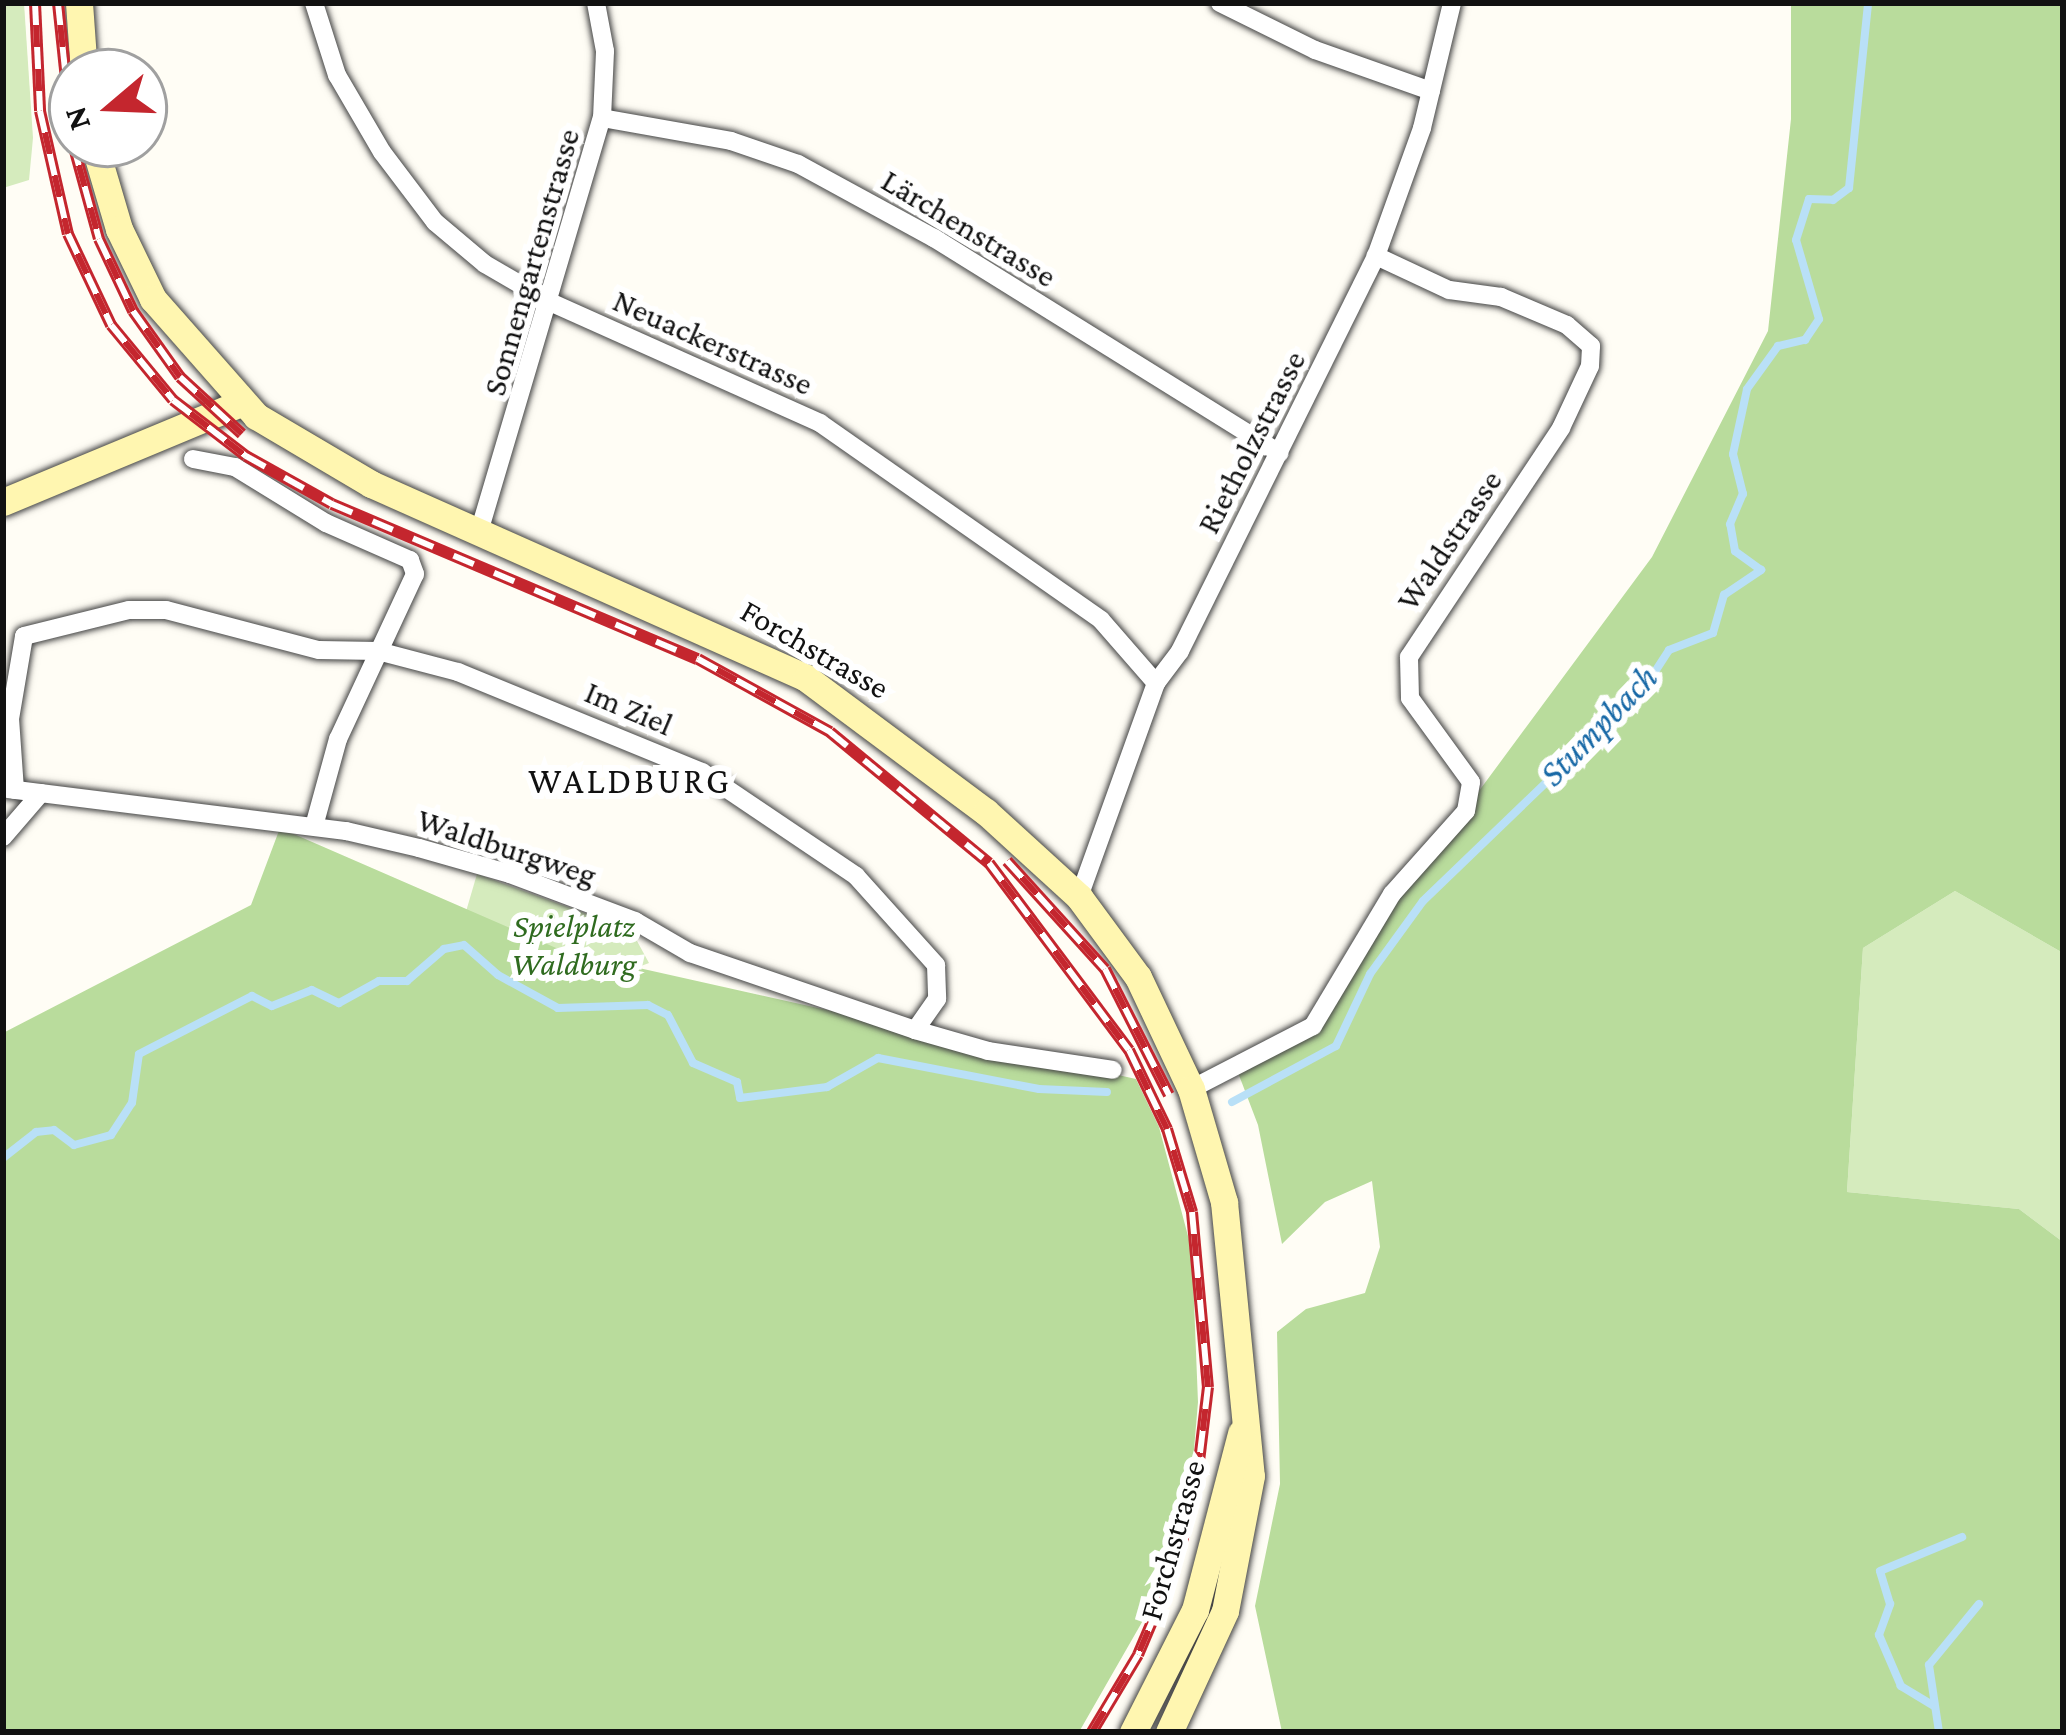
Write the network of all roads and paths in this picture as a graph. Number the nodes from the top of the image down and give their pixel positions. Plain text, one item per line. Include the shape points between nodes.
1 (79, 3) edge
2 (314, 3) edge
3 (596, 3) edge
4 (1220, 3) edge
5 (1452, 3) edge
6 (82, 48) edge
7 (1431, 91) junction
8 (602, 118) junction
9 (101, 168) edge
10 (1376, 256) junction
11 (552, 303) junction
12 (242, 403) junction
13 (1280, 453) junction
14 (193, 459) dead end
15 (3, 502) edge
16 (479, 532) junction
17 (378, 651) junction
18 (1156, 683) junction
19 (9, 789) edge
20 (41, 793) junction
21 (314, 826) junction
22 (3, 837) edge
23 (1078, 897) junction
24 (915, 1030) junction
25 (1114, 1070) dead end
26 (1191, 1088) junction
27 (1242, 1429) junction
28 (1132, 1732) edge
29 (1168, 1732) edge

1 - 6 main road
2 - 11 street, Neuackerstrasse via 356,111 435,222 485,264
3 - 8 street, Sonnengartenstrasse via 605,51
4 - 7 street via 1315,50
5 - 7 street, Rietholzstrasse
7 - 10 street, Rietholzstrasse
8 - 11 street, Sonnengartenstrasse
8 - 13 street, Lärchenstrasse via 731,141 798,164 934,238
9 - 12 main road, Forchstrasse via 153,299
10 - 13 street, Rietholzstrasse
10 - 26 street, Waldstrasse via 1449,290 1501,297 1567,326 1592,346 1590,366 1561,428 1409,657 1411,698 1471,782 1466,811 1392,894 1313,1026
11 - 16 street, Sonnengartenstrasse
11 - 18 street, Neuackerstrasse via 820,423 1101,620
12 - 15 main road
12 - 16 main road, Forchstrasse via 344,470
13 - 18 street, Rietholzstrasse
14 - 17 street via 235,466 326,523 410,560 415,574
16 - 23 main road, Forchstrasse via 806,679 899,741
17 - 19 street, Im Ziel via 320,650 166,610 129,610 24,636
17 - 21 street via 338,739
17 - 24 street, Im Ziel via 554,708 702,772 773,813 856,876 936,965 937,998
18 - 23 street, Rietholzstrasse
19 - 20 street, Waldburgweg
20 - 21 street, Waldburgweg
20 - 22 street
21 - 24 street, Waldburgweg via 510,874 634,921 690,953
23 - 26 main road, Forchstrasse via 1138,977
24 - 25 street, Waldburgweg via 988,1051
26 - 27 main road, Forchstrasse via 1232,1248
27 - 28 main road, Forchstrasse via 1195,1610
27 - 29 main road, Forchstrasse via 1252,1476 1231,1591

